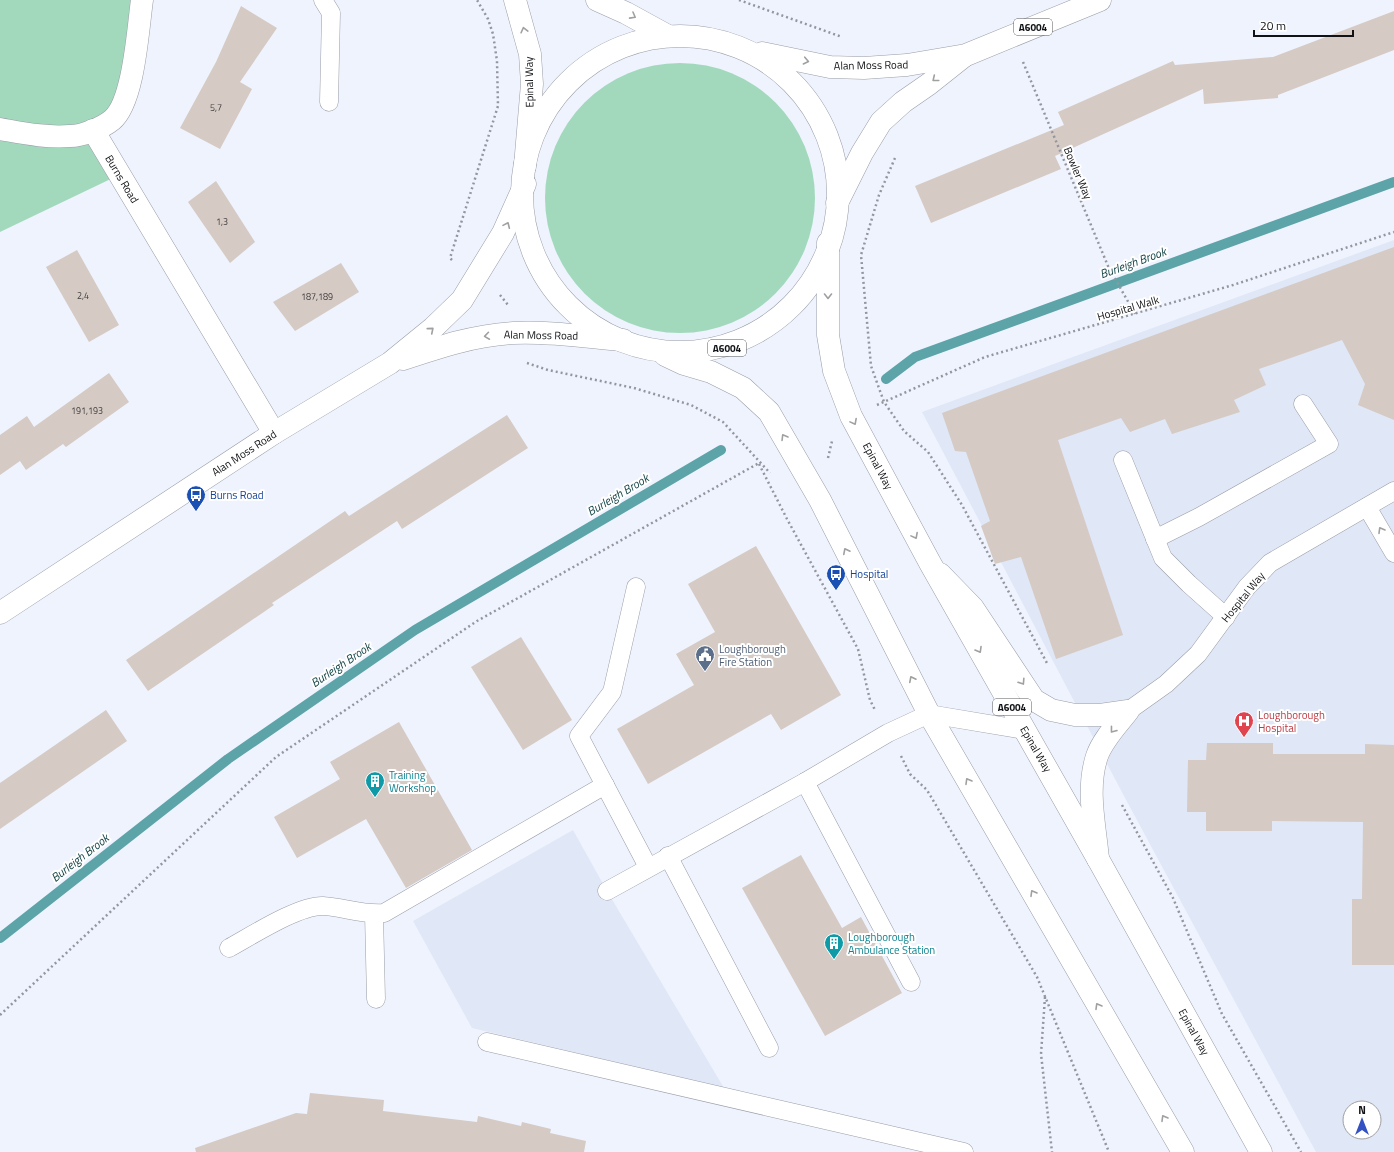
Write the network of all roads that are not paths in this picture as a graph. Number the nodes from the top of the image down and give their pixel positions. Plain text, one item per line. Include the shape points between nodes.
1 (142, 0) edge
2 (323, 0) edge
3 (515, 0) edge
4 (597, 0) edge
5 (1100, 0) edge
6 (668, 36) junction
7 (753, 52) junction
8 (966, 55) junction
9 (329, 102) dead end
10 (0, 129) edge
11 (93, 130) junction
12 (525, 175) junction
13 (834, 209) junction
14 (828, 243) junction
15 (623, 340) junction
16 (647, 347) junction
17 (390, 363) junction
18 (1303, 404) dead end
19 (274, 433) junction
20 (1123, 460) dead end
21 (1394, 491) edge
22 (1367, 507) junction
23 (1155, 539) junction
24 (1394, 553) edge
25 (930, 563) junction
26 (636, 587) dead end
27 (0, 613) edge
28 (1226, 617) junction
29 (1128, 711) junction
30 (929, 714) junction
31 (1025, 730) junction
32 (805, 782) junction
33 (605, 785) junction
34 (668, 856) junction
35 (1098, 859) junction
36 (648, 867) junction
37 (607, 890) dead end
38 (374, 914) junction
39 (229, 948) dead end
40 (911, 982) dead end
41 (376, 999) dead end
42 (487, 1042) dead end
43 (769, 1048) dead end
44 (964, 1152) edge
45 (1183, 1152) edge
46 (1261, 1152) edge

1 - 11 main road via 133,73 123,104 113,119
2 - 9 lane via 331,13
12 -> 3 main road, Epinal Way via 532,84 530,54
4 -> 6 main road
5 - 8 main road, Alan Moss Road / A6004
6 - 7 main road, A6004 via 690,36 735,45
6 - 12 main road, A6004 via 634,42 614,49 597,59 565,85 551,103 541,124
7 -> 8 main road, Alan Moss Road / A6004 via 830,67 864,68 907,66
7 - 13 main road, A6004 via 795,82 820,121 833,163
8 -> 13 main road, Alan Moss Road / A6004 via 903,102 881,122
10 - 11 main road via 44,136 71,136
11 - 19 main road, Burns Road
12 - 15 main road, A6004 via 526,228 539,268 548,284 580,318
17 -> 12 main road, Alan Moss Road via 462,300 503,233
13 - 14 main road, A6004
14 - 16 main road, A6004 via 817,271 802,295 788,312 767,329 723,349 676,352
14 -> 25 main road, Epinal Way / A6004 via 828,335 834,370 851,416
15 - 16 main road, A6004
15 -> 17 main road, Alan Moss Road via 513,333 482,336
30 -> 16 main road, A6004 via 820,500 769,412 743,388 711,372 684,364
17 - 19 main road, Alan Moss Road
18 - 23 lane via 1329,444
19 - 27 main road, Alan Moss Road
20 - 23 lane
21 - 22 lane, Hospital Way
24 -> 22 lane
22 - 28 lane, Hospital Way via 1270,564 1247,587
23 - 28 lane via 1163,558
25 -> 29 main road, Hospital Way via 973,608 1034,700 1051,710 1075,715
25 -> 31 main road, Epinal Way / A6004
26 - 33 lane via 612,692 579,736
28 - 29 lane, Hospital Way via 1198,654 1166,684
29 -> 35 main road, Hospital Way via 1097,755 1090,787
30 - 31 lane
30 - 32 lane via 888,733
45 -> 30 main road, A6004
31 - 35 main road, Epinal Way / A6004
32 - 34 lane
32 - 40 lane
33 - 36 lane
33 - 38 lane via 398,905
34 - 36 lane
34 - 43 lane
35 - 46 main road, Epinal Way / A6004
36 - 37 lane
38 - 39 lane via 322,906 297,912
38 - 41 lane
42 - 44 lane

